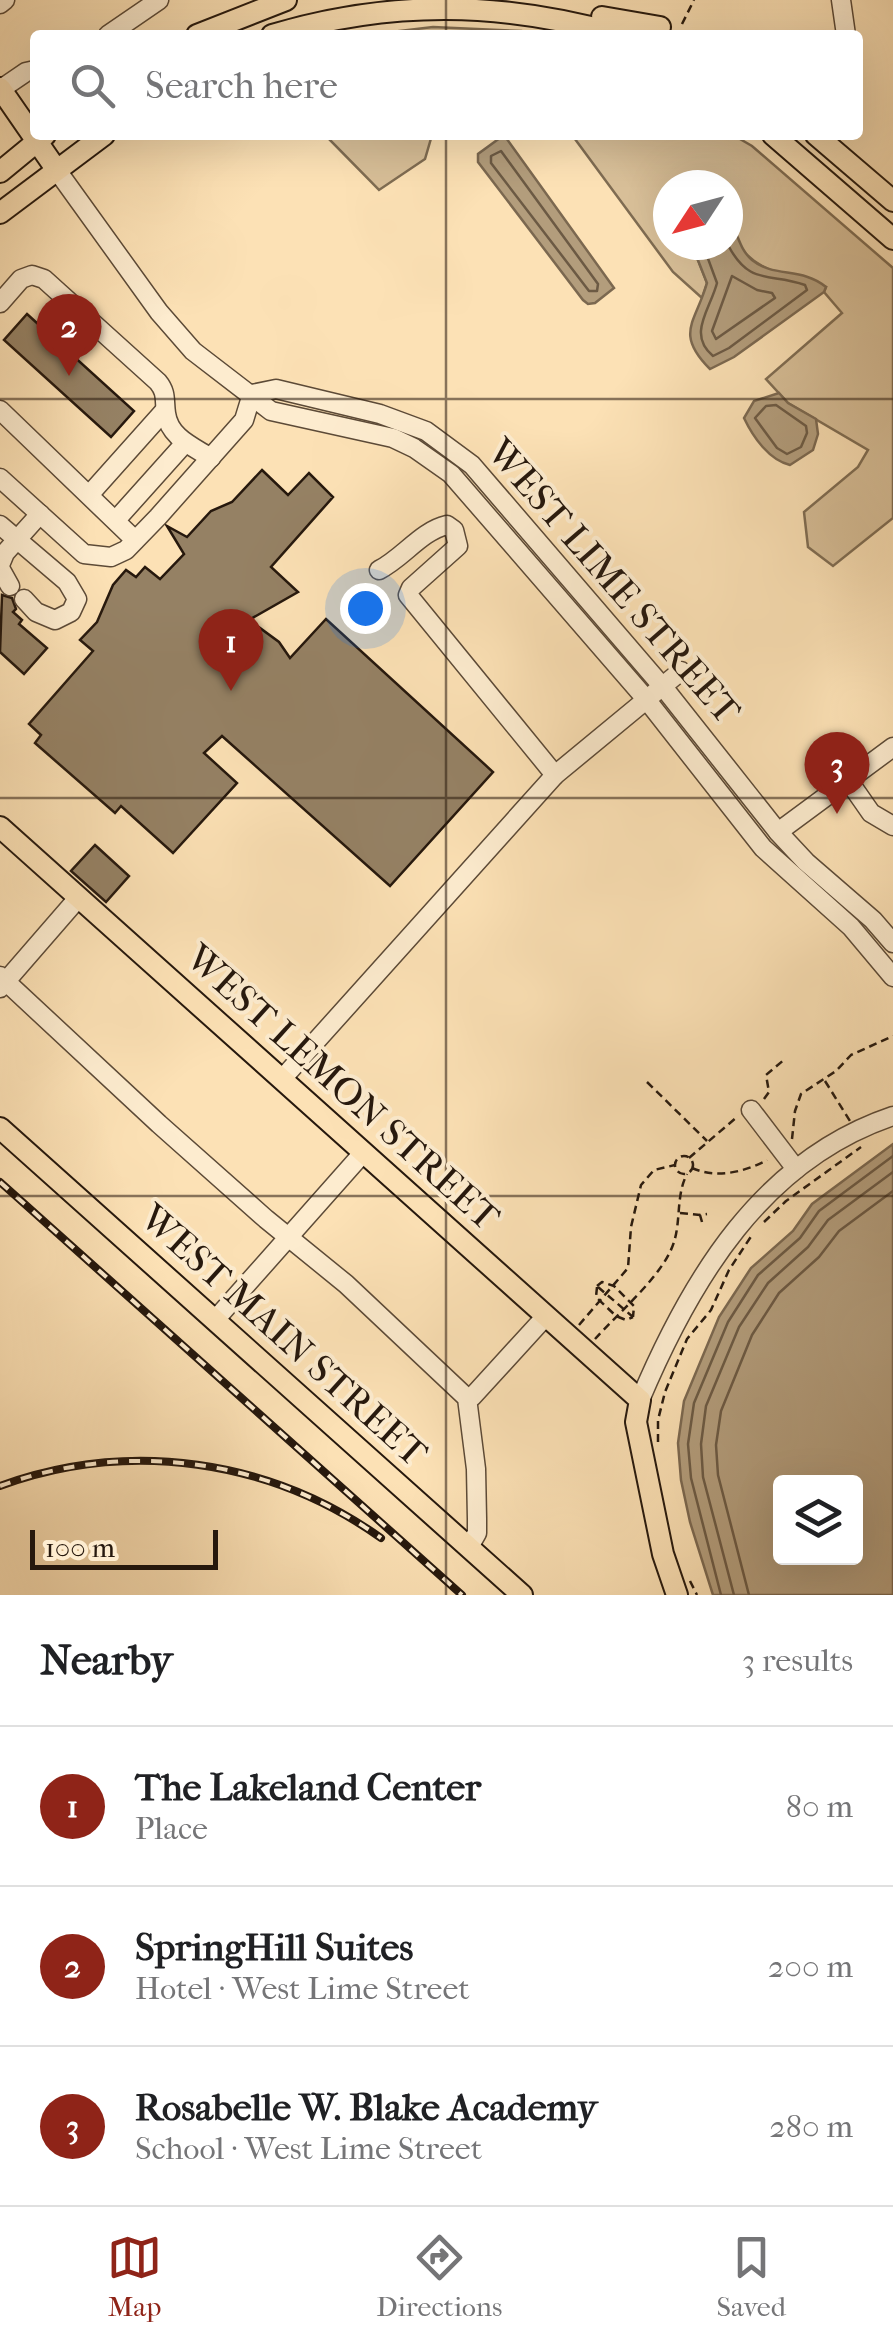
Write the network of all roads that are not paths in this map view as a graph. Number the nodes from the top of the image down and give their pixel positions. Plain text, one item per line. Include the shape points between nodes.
1 (159, 0) edge
2 (286, 0) edge
3 (592, 0) edge
4 (841, 0) edge
5 (401, 1) edge
6 (546, 16) junction
7 (673, 28) edge
8 (115, 30) edge
9 (210, 30) edge
10 (283, 30) edge
11 (601, 30) edge
12 (845, 30) edge
13 (30, 71) edge
14 (0, 89) edge
15 (30, 125) edge
16 (39, 140) edge
17 (42, 140) edge
18 (97, 140) edge
19 (779, 140) edge
20 (822, 140) edge
21 (56, 169) junction
22 (0, 172) edge
23 (893, 202) edge
24 (0, 213) edge
25 (893, 239) edge
26 (0, 303) edge
27 (252, 394) junction
28 (0, 410) edge
29 (165, 410) junction
30 (185, 443) junction
31 (210, 458) junction
32 (0, 478) edge
33 (90, 494) junction
34 (40, 514) junction
35 (116, 520) junction
36 (0, 525) edge
37 (18, 540) junction
38 (136, 540) junction
39 (0, 566) edge
40 (379, 570) dead end
41 (681, 671) dead end
42 (662, 686) junction
43 (646, 699) junction
44 (893, 747) edge
45 (555, 775) junction
46 (848, 780) junction
47 (893, 826) edge
48 (0, 827) edge
49 (778, 832) junction
50 (79, 897) junction
51 (893, 943) edge
52 (893, 977) edge
53 (2, 982) edge
54 (282, 1079) junction
55 (751, 1110) dead end
56 (893, 1116) edge
57 (0, 1128) edge
58 (362, 1153) junction
59 (796, 1169) junction
60 (290, 1236) junction
61 (546, 1316) junction
62 (215, 1320) junction
63 (467, 1398) junction
64 (640, 1400) junction
65 (470, 1548) junction
66 (684, 1589) edge
67 (522, 1595) edge

1 - 8 street
2 - 9 main road
3 - 7 main road
4 - 12 street
5 - 6 main road via 462,2
5 - 10 main road
6 - 7 main road via 578,10
6 - 11 main road
13 - 14 street
14 - 15 main road
16 - 22 main road
17 - 21 main road
18 - 21 main road
19 - 25 main road
20 - 23 main road
21 - 24 main road
21 - 27 street via 158,312 193,350
26 - 29 street via 21,279 44,279 162,388
27 - 31 street via 244,420
27 - 42 street, WEST LIME STREET via 276,389 380,414 426,431 456,452
27 - 43 street via 270,412 393,438 441,465
28 - 33 street
29 - 30 street
29 - 33 street
30 - 31 street
30 - 35 street
31 - 38 street
32 - 34 street
33 - 35 street
34 - 37 street
34 - 38 street via 84,554 111,557
35 - 38 street
36 - 37 street
37 - 39 street
37 - 39 street via 67,582 78,599 71,612 54,620 36,612
40 - 45 street via 436,527 454,530 458,546 408,595
41 - 42 street
42 - 43 street
42 - 49 street, WEST LIME STREET
43 - 45 street
43 - 52 street via 763,848 851,927
44 - 46 street
45 - 54 street
46 - 47 street via 871,813
46 - 49 street
48 - 50 main road, WEST LEMON STREET
49 - 51 street, WEST LIME STREET
50 - 53 street
50 - 54 main road, WEST LEMON STREET
53 - 60 street
54 - 58 main road, WEST LEMON STREET
55 - 59 street
56 - 59 street via 852,1132
57 - 62 main road, WEST MAIN STREET
58 - 60 street
58 - 61 main road, WEST LEMON STREET
59 - 64 street via 755,1203 713,1261
60 - 62 street
60 - 63 street
61 - 63 street
61 - 64 main road, WEST LEMON STREET
62 - 65 main road, WEST MAIN STREET
63 - 65 street via 478,1520
64 - 66 main road via 636,1422 663,1554
65 - 67 main road, WEST MAIN STREET

